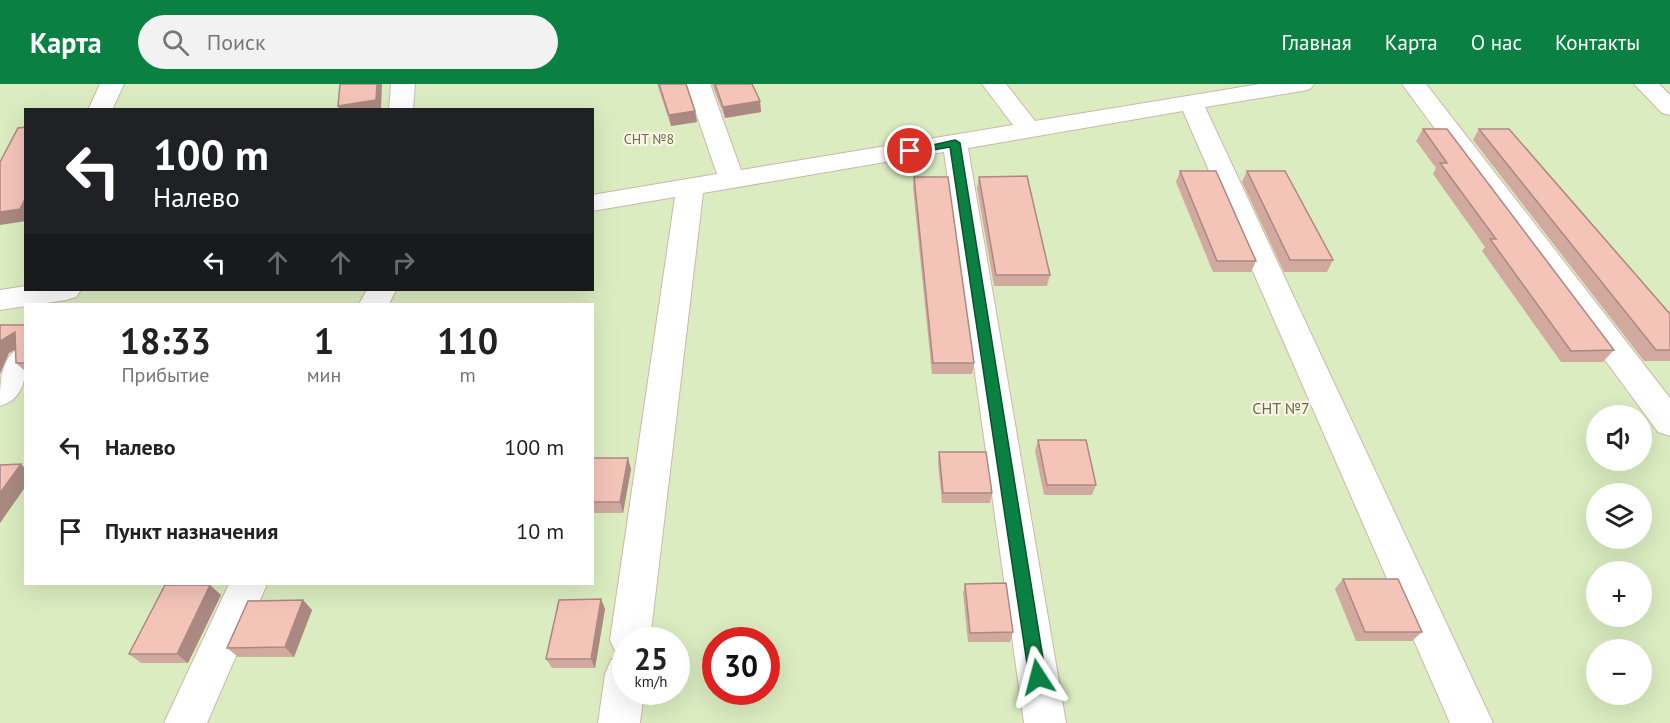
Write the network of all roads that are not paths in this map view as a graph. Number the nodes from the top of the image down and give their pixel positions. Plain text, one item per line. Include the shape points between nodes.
1 (112, 84) edge
2 (403, 84) edge
3 (698, 84) edge
4 (994, 84) edge
5 (1414, 84) edge
6 (1646, 84) edge
7 (1292, 85) edge
8 (1191, 103) junction
9 (101, 108) edge
10 (401, 108) edge
11 (1670, 108) edge
12 (1030, 131) junction
13 (955, 143) junction
14 (732, 180) junction
15 (690, 187) junction
16 (594, 203) edge
17 (24, 359) edge
18 (0, 394) edge
19 (1670, 423) edge
20 (248, 585) edge
21 (632, 627) edge
22 (622, 705) edge
23 (186, 723) edge
24 (619, 723) edge
25 (1045, 723) edge
26 (1472, 723) edge

1 - 9 street
2 - 10 street
3 - 14 street
4 - 12 street
5 - 19 street
6 - 11 street
7 - 8 street
8 - 12 street
8 - 26 street
12 - 13 street
13 - 14 street
13 - 25 street
14 - 15 street
15 - 16 street
15 - 21 street
17 - 18 street
20 - 23 street
22 - 24 street

